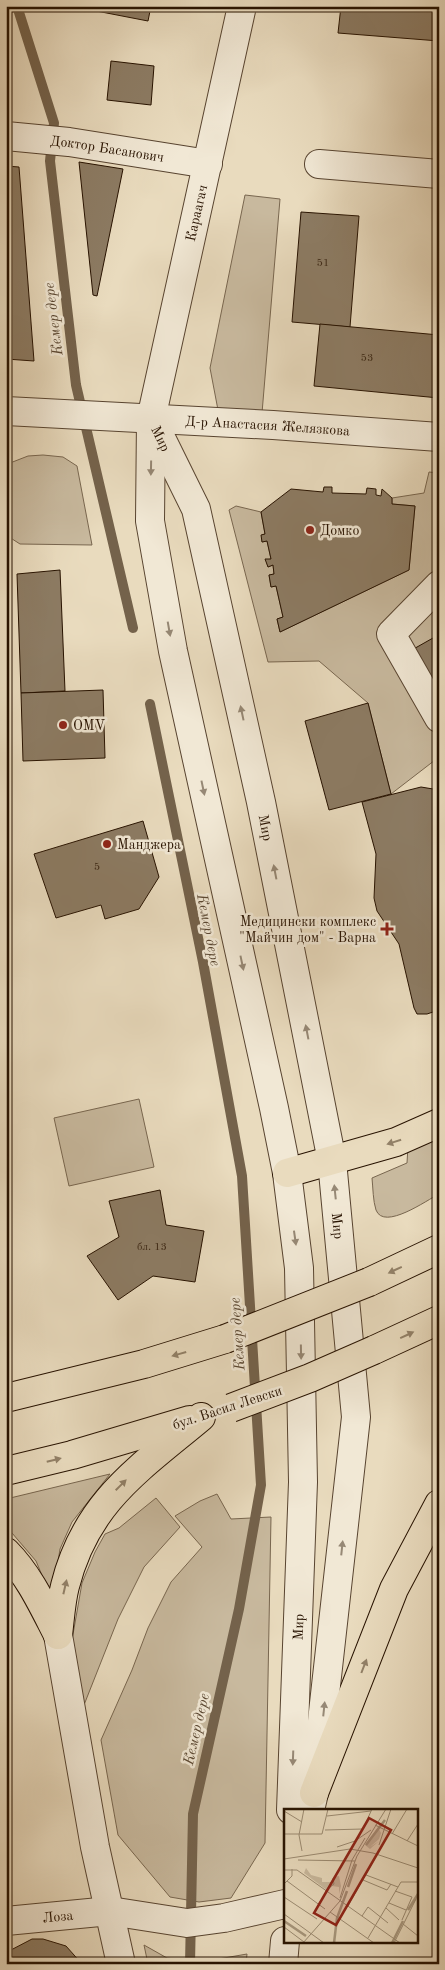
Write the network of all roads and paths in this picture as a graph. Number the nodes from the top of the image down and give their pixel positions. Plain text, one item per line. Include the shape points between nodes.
1 (242, 6) edge
2 (6, 136) edge
3 (208, 164) junction
4 (319, 164) dead end
5 (439, 174) edge
6 (6, 411) edge
7 (151, 419) junction
8 (439, 437) edge
9 (439, 585) edge
10 (439, 718) edge
11 (439, 1123) edge
12 (332, 1161) junction
13 (287, 1173) junction
14 (439, 1249) edge
15 (439, 1320) edge
16 (6, 1398) edge
17 (201, 1417) junction
18 (6, 1471) edge
19 (439, 1504) edge
20 (6, 1552) edge
21 (58, 1635) junction
22 (312, 1801) edge
23 (292, 1809) edge
24 (284, 1904) edge
25 (110, 1911) junction
26 (6, 1921) edge
27 (285, 1942) edge
28 (121, 1964) edge
29 (283, 1964) edge

1 - 3 street, Караагач
2 - 3 street, Доктор Басанович
3 - 7 street, Караагач
4 - 5 street
6 - 7 street, Д-р Анастасия Желязкова
7 - 8 street, Д-р Анастасия Желязкова
12 -> 7 street, Мир via 261,802 196,509
7 -> 13 street, Мир via 150,521 173,651
9 - 10 street via 392,634
11 -> 12 highway via 396,1142
12 - 13 highway
22 -> 12 street, Мир via 356,1417
13 -> 23 street, Мир via 300,1268 303,1482
14 -> 16 highway, bridge via 369,1282 225,1339 144,1364
17 -> 15 highway, бул. Васил Левски, bridge via 294,1385
18 -> 17 highway, бул. Васил Левски
21 -> 17 highway via 64,1587 90,1523 122,1484
22 -> 19 highway via 394,1589
20 - 21 highway via 30,1582
21 - 25 street via 82,1779
24 - 25 street, Лоза via 224,1918 188,1922
25 - 26 street, Лоза
25 - 28 street
27 - 29 street

